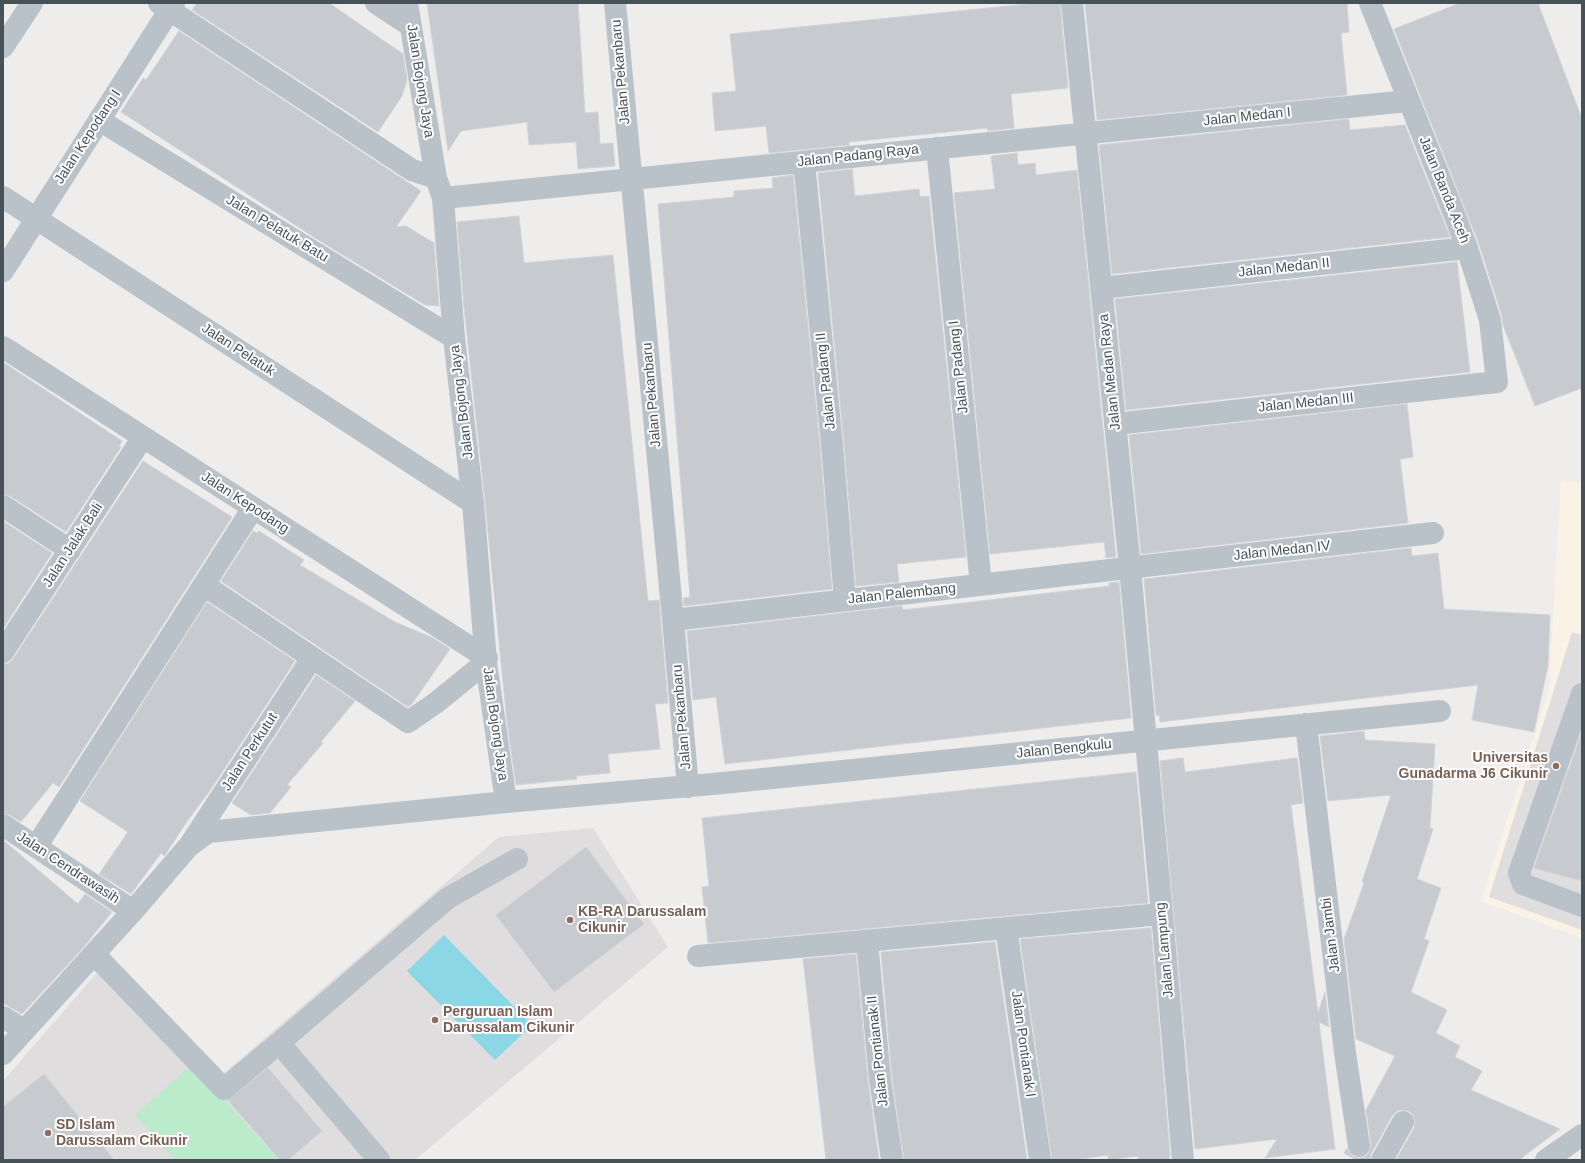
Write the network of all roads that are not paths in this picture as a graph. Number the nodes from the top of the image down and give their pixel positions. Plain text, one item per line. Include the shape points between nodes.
1 (32, 3) edge
2 (376, 3) edge
3 (407, 3) edge
4 (617, 3) edge
5 (1072, 3) edge
6 (1370, 3) edge
7 (167, 5) edge
8 (411, 26) junction
9 (3, 47) edge
10 (1408, 101) junction
11 (99, 120) junction
12 (1085, 133) junction
13 (937, 148) junction
14 (804, 162) junction
15 (631, 179) junction
16 (439, 188) junction
17 (3, 197) edge
18 (36, 218) junction
19 (1467, 248) junction
20 (3, 271) edge
21 (1101, 288) junction
22 (454, 338) junction
23 (3, 347) edge
24 (1497, 382) joint
25 (1115, 424) junction
26 (143, 437) junction
27 (473, 503) junction
28 (3, 506) edge
29 (253, 508) junction
30 (1433, 533) dead end
31 (70, 550) junction
32 (1130, 568) junction
33 (204, 585) junction
34 (981, 585) junction
35 (845, 600) junction
36 (674, 620) junction
37 (3, 652) edge
38 (312, 658) junction
39 (486, 660) junction
40 (1582, 694) edge
41 (1440, 711) dead end
42 (1306, 724) junction
43 (1146, 741) junction
44 (688, 787) junction
45 (506, 802) junction
46 (3, 825) edge
47 (36, 847) junction
48 (188, 847) junction
49 (517, 859) dead end
50 (1582, 906) edge
51 (133, 911) junction
52 (1162, 914) junction
53 (1006, 928) junction
54 (867, 941) junction
55 (94, 954) junction
56 (698, 956) dead end
57 (3, 1017) edge
58 (24, 1030) junction
59 (279, 1043) junction
60 (3, 1054) edge
61 (1403, 1122) dead end
62 (1582, 1135) edge
63 (1359, 1146) dead end
64 (379, 1160) edge
65 (892, 1160) edge
66 (1040, 1160) edge
67 (1183, 1160) edge
68 (1382, 1160) edge
69 (1546, 1160) edge

1 - 9 street
2 - 8 street
3 - 8 street, Jalan Bojong Jaya
4 - 15 street, Jalan Pekanbaru
5 - 12 street, Jalan Medan Raya
6 - 10 street, Jalan Banda Aceh
7 - 11 street, Jalan Kepodang I
7 - 16 street
8 - 16 street, Jalan Bojong Jaya
10 - 12 street, Jalan Medan I
10 - 19 street, Jalan Banda Aceh
11 - 18 street, Jalan Kepodang I
11 - 22 street, Jalan Pelatuk Batu
12 - 13 street, Jalan Padang Raya
12 - 21 street, Jalan Medan Raya
13 - 14 street, Jalan Padang Raya
13 - 34 street, Jalan Padang I
14 - 15 street, Jalan Padang Raya
14 - 35 street, Jalan Padang II
15 - 16 street, Jalan Padang Raya
15 - 36 street, Jalan Pekanbaru
16 - 22 street, Jalan Bojong Jaya
17 - 18 street, Jalan Pelatuk
18 - 20 street, Jalan Kepodang I
18 - 27 street, Jalan Pelatuk
19 - 21 street, Jalan Medan II
19 - 24 street, Jalan Banda Aceh via 1490,320
21 - 25 street, Jalan Medan Raya
22 - 27 street, Jalan Bojong Jaya
23 - 26 street, Jalan Kepodang
24 - 25 street, Jalan Medan III
25 - 32 street, Jalan Medan Raya
26 - 29 street, Jalan Kepodang
26 - 31 street, Jalan Jalak Bali
27 - 39 street, Jalan Bojong Jaya
28 - 31 street
29 - 33 street
29 - 39 street, Jalan Kepodang
30 - 32 street, Jalan Medan IV
31 - 37 street, Jalan Jalak Bali
32 - 34 street, Jalan Palembang
32 - 43 street, Jalan Medan Raya
33 - 38 street
33 - 47 street
34 - 35 street, Jalan Palembang
35 - 36 street, Jalan Palembang
36 - 44 street, Jalan Pekanbaru
38 - 39 street via 408,722 437,702
38 - 48 street, Jalan Perkutut
39 - 45 street, Jalan Bojong Jaya
40 - 50 street via 1519,873 1522,884
41 - 42 street, Jalan Bengkulu
42 - 43 street, Jalan Bengkulu
42 - 63 street, Jalan Jambi via 1345,1053
43 - 44 street, Jalan Bengkulu
43 - 52 street, Jalan Lampung
44 - 45 street, Jalan Bengkulu
45 - 48 street, Jalan Bengkulu via 208,832
46 - 47 street, Jalan Cendrawasih
47 - 51 street, Jalan Cendrawasih
48 - 51 street
49 - 59 street via 448,898
51 - 55 street
52 - 53 street
52 - 67 street, Jalan Lampung
53 - 54 street
53 - 66 street, Jalan Pontianak I
54 - 56 street
54 - 65 street, Jalan Pontianak II via 880,1079
55 - 58 street
55 - 59 street via 224,1090
57 - 58 street
58 - 60 street
59 - 64 street
61 - 68 street
62 - 69 street

